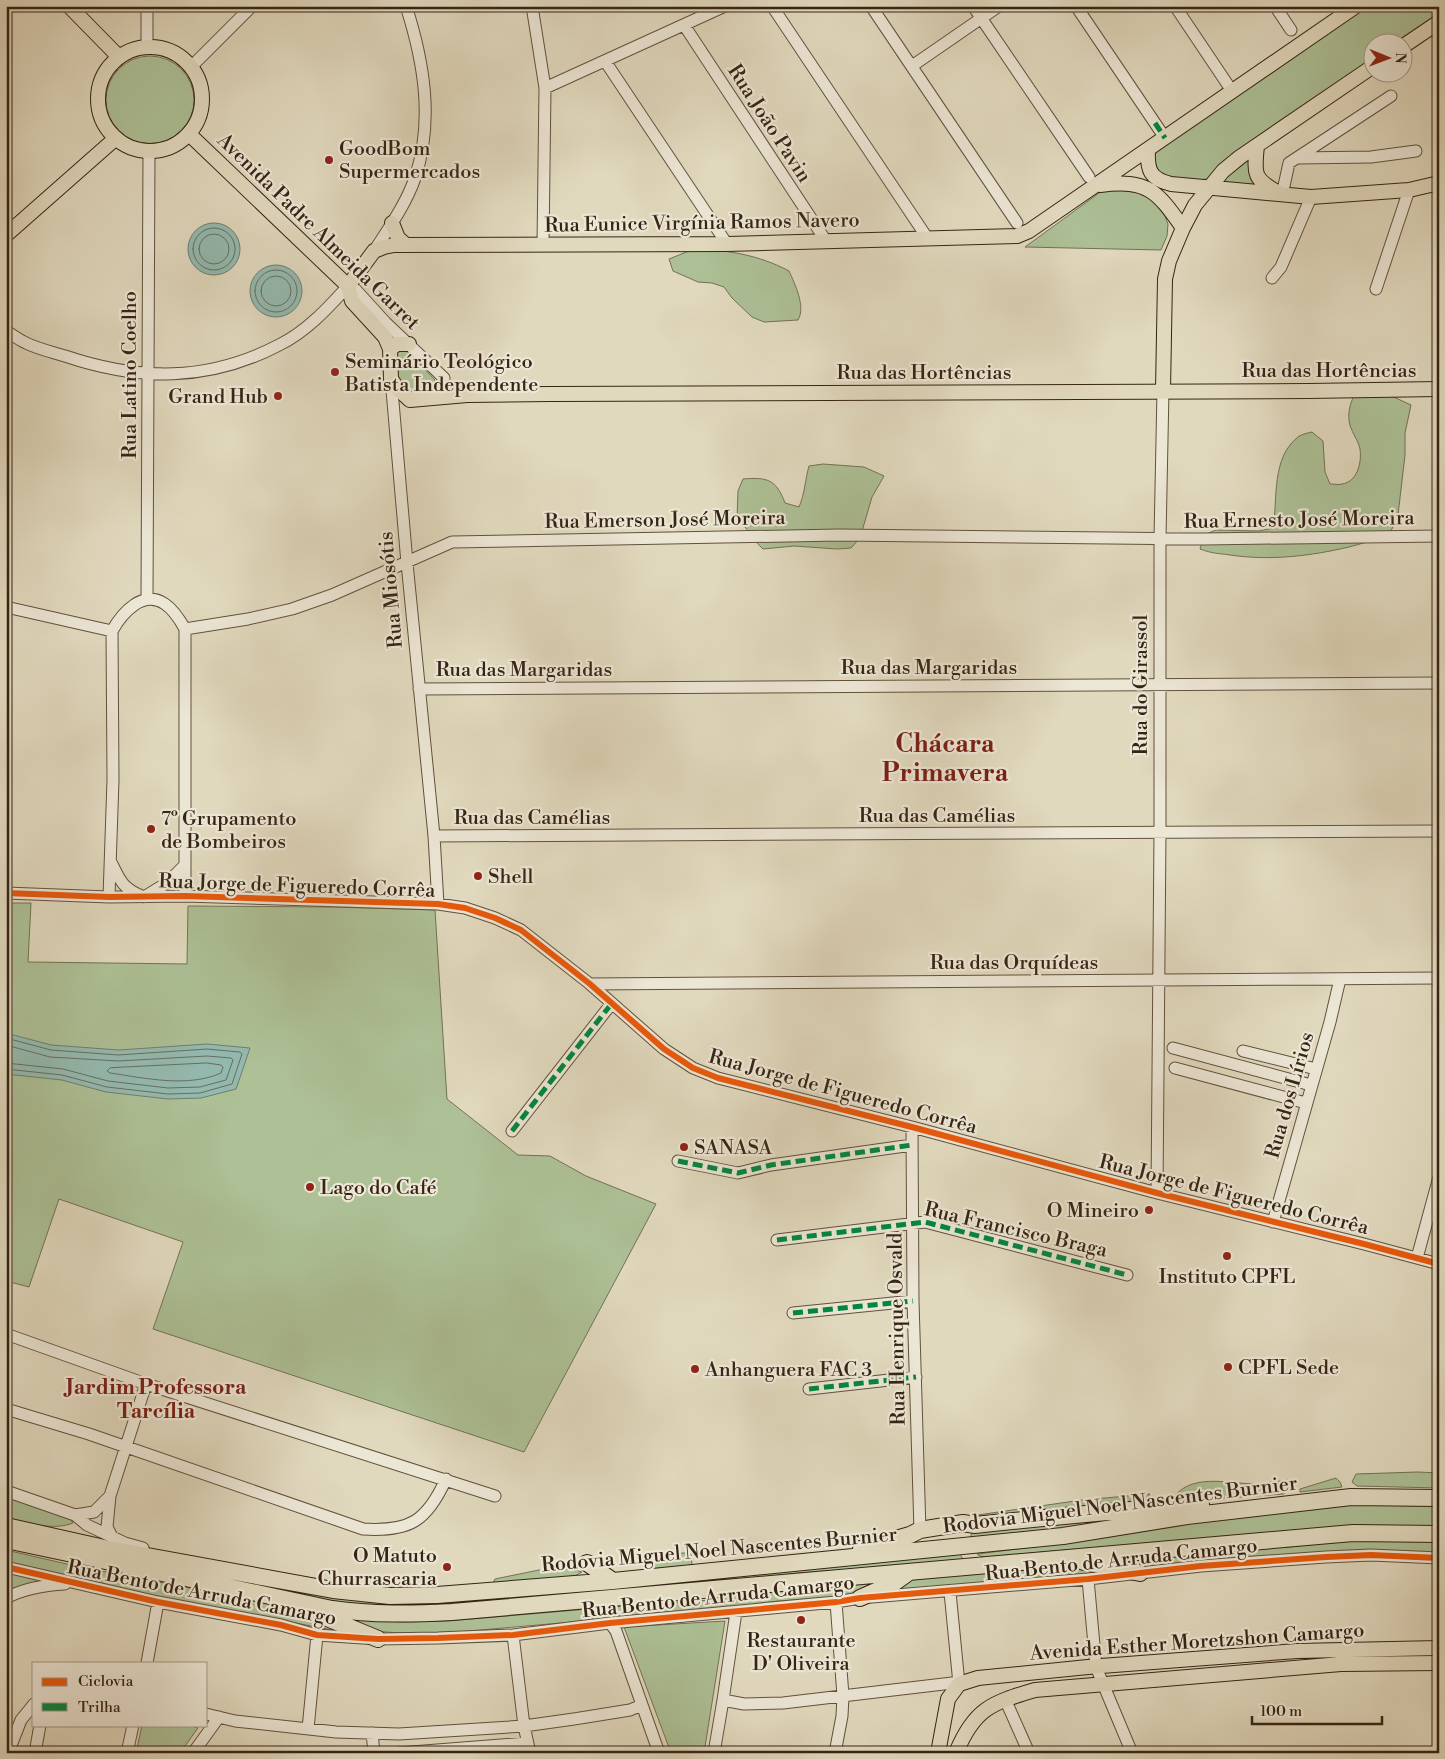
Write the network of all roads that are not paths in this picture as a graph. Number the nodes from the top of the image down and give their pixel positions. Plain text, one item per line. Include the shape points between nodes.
1 (69, 6) edge
2 (147, 6) edge
3 (252, 6) edge
4 (406, 6) edge
5 (532, 6) edge
6 (725, 6) edge
7 (772, 6) edge
8 (871, 6) edge
9 (973, 6) edge
10 (1000, 6) edge
11 (1076, 6) edge
12 (1175, 6) edge
13 (1275, 6) edge
14 (1356, 6) edge
15 (982, 18) junction
16 (1439, 22) edge
17 (684, 25) junction
18 (1291, 30) dead end
19 (1412, 40) edge
20 (147, 47) junction
21 (119, 57) junction
22 (605, 61) junction
23 (912, 66) junction
24 (191, 67) junction
25 (1362, 74) edge
26 (545, 88) junction
27 (1232, 91) junction
28 (1391, 96) dead end
29 (189, 134) junction
30 (116, 138) junction
31 (1165, 138) junction
32 (1257, 146) junction
33 (1148, 150) junction
34 (149, 151) junction
35 (1416, 152) dead end
36 (1298, 158) junction
37 (1093, 181) junction
38 (1439, 183) edge
39 (1207, 188) junction
40 (1409, 190) junction
41 (1282, 195) junction
42 (1311, 197) junction
43 (392, 223) junction
44 (1017, 223) dead end
45 (1183, 228) junction
46 (6, 235) edge
47 (928, 239) junction
48 (826, 241) junction
49 (543, 244) junction
50 (727, 244) junction
51 (406, 245) junction
52 (374, 251) junction
53 (1272, 278) dead end
54 (348, 286) junction
55 (1376, 289) dead end
56 (6, 331) edge
57 (410, 344) junction
58 (390, 349) junction
59 (148, 374) junction
60 (391, 379) junction
61 (1439, 389) edge
62 (1163, 390) junction
63 (426, 398) junction
64 (410, 400) junction
65 (395, 411) junction
66 (1439, 536) edge
67 (1160, 538) junction
68 (407, 563) junction
69 (148, 599) junction
70 (6, 607) edge
71 (185, 629) junction
72 (112, 631) junction
73 (1439, 683) edge
74 (1159, 685) junction
75 (419, 688) junction
76 (1439, 831) edge
77 (1160, 832) junction
78 (434, 836) junction
79 (111, 863) junction
80 (185, 864) junction
81 (6, 893) edge
82 (185, 896) junction
83 (109, 897) junction
84 (144, 897) junction
85 (438, 904) junction
86 (1439, 978) edge
87 (1340, 979) junction
88 (1158, 980) junction
89 (590, 984) junction
90 (612, 1003) junction
91 (1172, 1048) dead end
92 (1243, 1051) dead end
93 (1175, 1068) dead end
94 (1316, 1069) junction
95 (1311, 1085) junction
96 (1306, 1103) junction
97 (912, 1127) junction
98 (512, 1131) dead end
99 (912, 1145) junction
100 (678, 1162) dead end
101 (1439, 1177) edge
102 (1157, 1193) junction
103 (1273, 1222) junction
104 (912, 1223) junction
105 (777, 1240) dead end
106 (1417, 1258) junction
107 (1439, 1264) edge
108 (1127, 1275) dead end
109 (913, 1301) junction
110 (793, 1312) dead end
111 (6, 1334) edge
112 (916, 1377) junction
113 (146, 1384) junction
114 (809, 1389) dead end
115 (6, 1409) edge
116 (125, 1446) junction
117 (446, 1479) junction
118 (6, 1491) edge
119 (110, 1496) junction
120 (495, 1496) dead end
121 (1439, 1498) edge
122 (1296, 1502) junction
123 (75, 1516) junction
124 (975, 1525) junction
125 (6, 1526) edge
126 (920, 1530) junction
127 (1439, 1534) edge
128 (112, 1537) junction
129 (6, 1540) edge
130 (964, 1546) junction
131 (833, 1558) junction
132 (1439, 1558) edge
133 (1070, 1559) junction
134 (587, 1563) dead end
135 (195, 1564) junction
136 (987, 1565) junction
137 (6, 1567) edge
138 (910, 1571) junction
139 (1140, 1573) junction
140 (1088, 1579) junction
141 (613, 1580) junction
142 (76, 1584) junction
143 (950, 1592) junction
144 (6, 1598) edge
145 (860, 1598) junction
146 (291, 1600) junction
147 (158, 1602) junction
148 (836, 1602) junction
149 (736, 1612) junction
150 (610, 1623) junction
151 (317, 1635) junction
152 (513, 1635) junction
153 (378, 1639) junction
154 (1439, 1648) edge
155 (146, 1662) edge
156 (1439, 1663) edge
157 (1096, 1667) junction
158 (993, 1676) junction
159 (959, 1684) junction
160 (1104, 1684) junction
161 (932, 1686) junction
162 (843, 1696) junction
163 (723, 1700) junction
164 (1000, 1701) junction
165 (642, 1705) junction
166 (947, 1706) junction
167 (32, 1707) edge
168 (208, 1714) edge
169 (219, 1717) junction
170 (40, 1726) edge
171 (133, 1726) edge
172 (524, 1726) junction
173 (968, 1728) junction
174 (308, 1729) junction
175 (372, 1733) junction
176 (528, 1748) edge
177 (8, 1753) edge
178 (35, 1753) edge
179 (127, 1753) edge
180 (193, 1753) edge
181 (374, 1753) edge
182 (399, 1753) edge
183 (660, 1753) edge
184 (714, 1753) edge
185 (835, 1753) edge
186 (938, 1753) edge
187 (956, 1753) edge
188 (1029, 1753) edge
189 (1132, 1753) edge

1 - 21 main road
2 - 20 street
3 - 24 street
4 - 43 street via 425,84 426,113 415,178
5 - 26 street
6 - 17 street
7 - 47 street
8 - 23 street
9 - 15 street
10 - 15 street
11 - 31 street
12 - 27 street
13 - 18 street
14 - 27 main road, Rua Eunice Virgínia Ramos Navero
15 - 23 street
15 - 37 street
16 - 19 main road
17 - 22 street
17 - 48 street, Rua João Pavin
20 - 21 main road
20 - 24 main road via 171,52
21 - 30 main road via 103,78 98,97 101,116
22 - 26 street
22 - 50 street
23 - 44 street
24 - 29 main road via 201,89 202,101 196,124
25 - 32 main road, Rua do Girassol
26 - 49 street
27 - 31 main road, Rua Eunice Virgínia Ramos Navero
28 - 36 street
29 - 34 main road via 170,147
29 - 54 main road, Avenida Padre Almeida Garret
30 - 34 main road via 131,148
30 - 46 main road
31 - 33 main road, Rua Eunice Virgínia Ramos Navero
32 - 39 main road, Rua do Girassol via 1222,171
32 - 41 main road via 1255,163 1259,179
33 - 37 main road, Rua Eunice Virgínia Ramos Navero
33 - 39 main road via 1150,172 1162,182
34 - 59 street, Rua Latino Coelho
35 - 36 street via 1371,157
36 - 41 street via 1289,163
37 - 45 main road via 1150,189 1167,205
37 - 47 main road, Rua Eunice Virgínia Ramos Navero via 1030,231 1017,236
38 - 40 main road
39 - 41 main road
39 - 45 main road, Rua do Girassol
40 - 42 main road
40 - 55 street
41 - 42 main road
42 - 53 street via 1281,267
43 - 51 main road via 398,238
43 - 52 street
45 - 62 main road, Rua do Girassol via 1165,279
47 - 48 main road, Rua Eunice Virgínia Ramos Navero
48 - 50 main road, Rua Eunice Virgínia Ramos Navero
49 - 50 main road, Rua Eunice Virgínia Ramos Navero
49 - 51 main road, Rua Eunice Virgínia Ramos Navero
51 - 52 main road, Rua Eunice Virgínia Ramos Navero via 384,246
52 - 54 main road
54 - 57 street, Avenida Padre Almeida Garret via 356,290
54 - 58 main road, Rua Miosótis via 352,300 385,337
54 - 59 street via 308,326 280,345 214,369 183,374
56 - 59 street via 25,343 92,365
57 - 58 main road via 397,344
57 - 63 street, Avenida Padre Almeida Garret via 444,378 438,390
58 - 60 main road, Rua Miosótis
59 - 69 street, Rua Latino Coelho
60 - 64 main road
60 - 65 street, Rua Miosótis
61 - 62 main road, Rua das Hortências
62 - 63 main road, Rua das Hortências via 570,393
62 - 67 street, Rua do Girassol
63 - 64 main road, Rua das Hortências
64 - 65 street, Rua das Hortências via 398,404
65 - 68 street, Rua Miosótis
66 - 67 street, Rua Ernesto José Moreira
67 - 68 street, Rua Emerson José Moreira via 838,535 452,542
67 - 74 street, Rua do Girassol
68 - 71 street, Rua Emerson José Moreira via 292,609
68 - 75 street, Rua Miosótis
69 - 71 street via 164,603
69 - 72 street via 120,616
70 - 72 street
71 - 80 street
72 - 79 street
73 - 74 street, Rua das Margaridas
74 - 75 street, Rua das Margaridas
74 - 77 street, Rua do Girassol
75 - 78 street, Rua Miosótis
76 - 77 street, Rua das Camélias
77 - 78 street, Rua das Camélias
77 - 88 street, Rua do Girassol
78 - 85 street, Rua Miosótis
79 - 83 street
79 - 84 street via 124,886
80 - 82 street
80 - 84 street via 167,883
81 - 83 street, Rua Jorge de Figueredo Corrêa
82 - 84 street, Rua Jorge de Figueredo Corrêa
82 - 85 street, Rua Jorge de Figueredo Corrêa
83 - 84 street, Rua Jorge de Figueredo Corrêa
85 - 89 street, Rua Jorge de Figueredo Corrêa via 465,908 521,930
86 - 87 street, Rua das Orquídeas
87 - 88 street, Rua das Orquídeas
87 - 94 street, Rua dos Lírios
88 - 89 street, Rua das Orquídeas
88 - 102 street, Rua do Girassol
89 - 90 street, Rua Jorge de Figueredo Corrêa
90 - 97 street, Rua Jorge de Figueredo Corrêa via 664,1049 693,1068 718,1078
90 - 98 street
91 - 95 street
92 - 94 street
93 - 96 street
94 - 95 street, Rua dos Lírios
95 - 96 street, Rua dos Lírios
96 - 103 street, Rua dos Lírios
97 - 99 street, Rua Henrique Osvald
97 - 102 street, Rua Jorge de Figueredo Corrêa
99 - 100 street via 807,1159 738,1173
99 - 104 street, Rua Henrique Osvald
101 - 106 street
102 - 103 street, Rua Jorge de Figueredo Corrêa
103 - 106 street, Rua Jorge de Figueredo Corrêa
104 - 105 street, Rua Francisco Braga
104 - 108 street, Rua Francisco Braga via 925,1222
104 - 109 street, Rua Henrique Osvald
106 - 107 street, Rua Jorge de Figueredo Corrêa
109 - 110 street
109 - 112 street, Rua Henrique Osvald
111 - 113 street
112 - 114 street
112 - 126 street, Rua Henrique Osvald
113 - 116 street
113 - 117 street
115 - 116 street
116 - 117 street via 363,1529 396,1528 422,1518 432,1507
116 - 119 street
117 - 120 street
118 - 123 street
119 - 123 street via 94,1512
119 - 128 street via 107,1527
121 - 122 highway, Rodovia Miguel Noel Nascentes Burnier via 1351,1497
122 - 124 highway via 1289,1496
122 - 130 highway, Rodovia Miguel Noel Nascentes Burnier via 1063,1536
123 - 128 street
124 - 126 highway
124 - 130 highway via 968,1530
125 - 135 highway, Rodovia Miguel Noel Nascentes Burnier
126 - 131 highway
127 - 133 highway, Rodovia Miguel Noel Nascentes Burnier via 1353,1533
128 - 135 street
129 - 146 highway, Rodovia Miguel Noel Nascentes Burnier
130 - 131 highway, Rodovia Miguel Noel Nascentes Burnier
130 - 136 highway via 975,1561
131 - 141 highway, Rodovia Miguel Noel Nascentes Burnier
132 - 139 street, Rua Bento de Arruda Camargo via 1326,1557
133 - 136 highway, Rodovia Miguel Noel Nascentes Burnier
133 - 139 highway
134 - 141 highway
135 - 141 highway, Rodovia Miguel Noel Nascentes Burnier via 333,1590 390,1596
136 - 138 highway, Rodovia Miguel Noel Nascentes Burnier
137 - 142 street, Rua Bento de Arruda Camargo
138 - 145 highway via 894,1583
138 - 146 highway, Rodovia Miguel Noel Nascentes Burnier via 432,1613 360,1613
139 - 140 street, Rua Bento de Arruda Camargo
140 - 143 street, Rua Bento de Arruda Camargo
140 - 157 street
142 - 144 street via 42,1586
142 - 147 street, Rua Bento de Arruda Camargo
143 - 145 street, Rua Bento de Arruda Camargo
143 - 159 street
145 - 148 street, Rua Bento de Arruda Camargo
146 - 153 highway
147 - 151 street, Rua Bento de Arruda Camargo
147 - 155 street
148 - 149 street, Rua Bento de Arruda Camargo
148 - 162 street
149 - 150 street, Rua Bento de Arruda Camargo
149 - 163 street
150 - 152 street, Rua Bento de Arruda Camargo
150 - 165 street via 616,1631
151 - 153 street, Rua Bento de Arruda Camargo
151 - 174 street
152 - 153 street, Rua Bento de Arruda Camargo
152 - 172 street
154 - 157 main road, Avenida Esther Moretzshon Camargo via 1297,1651
156 - 160 main road, Avenida Esther Moretzshon Camargo via 1341,1664
157 - 158 main road, Avenida Esther Moretzshon Camargo
157 - 160 street
158 - 159 main road, Avenida Esther Moretzshon Camargo
158 - 164 main road via 1001,1685
159 - 161 street
159 - 166 main road
160 - 164 main road, Avenida Esther Moretzshon Camargo via 1034,1690
160 - 189 street
161 - 162 street
161 - 166 street via 940,1688
162 - 163 street via 783,1703 744,1704
162 - 185 street
163 - 184 street
164 - 173 main road via 973,1720
164 - 188 street
165 - 172 street via 574,1720
165 - 183 street
166 - 173 main road via 955,1724
166 - 186 main road
167 - 177 street via 22,1720
168 - 169 street
169 - 174 street
169 - 180 street
170 - 178 street
171 - 179 street
172 - 175 street
172 - 176 street
173 - 187 main road
174 - 175 street
175 - 181 street
176 - 182 street

